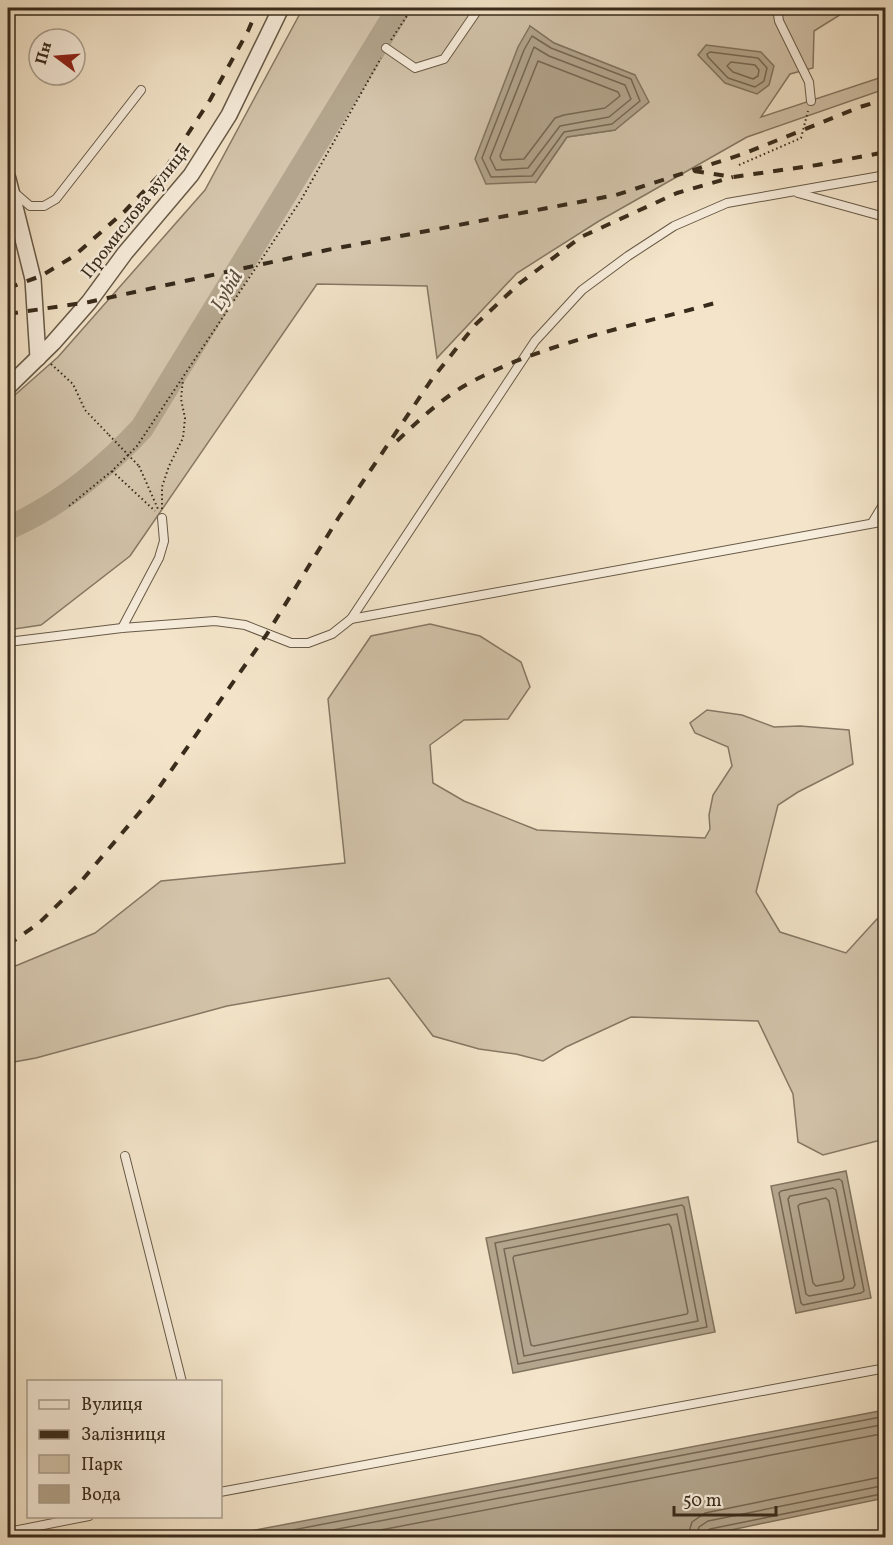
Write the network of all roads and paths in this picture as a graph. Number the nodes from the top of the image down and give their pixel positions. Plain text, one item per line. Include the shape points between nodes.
1 (281, 8) edge
2 (412, 8) edge
3 (479, 8) edge
4 (777, 8) edge
5 (386, 48) junction
6 (141, 90) dead end
7 (811, 101) joint
8 (739, 165) dead end
9 (885, 175) edge
10 (9, 183) edge
11 (794, 192) junction
12 (885, 219) edge
13 (40, 357) junction
14 (183, 377) junction
15 (8, 387) edge
16 (112, 471) junction
17 (885, 500) edge
18 (69, 506) dead end
19 (162, 518) junction
20 (885, 521) edge
21 (872, 523) junction
22 (351, 619) junction
23 (122, 628) junction
24 (8, 642) edge
25 (125, 1156) dead end
26 (885, 1368) edge
27 (181, 1380) edge
28 (222, 1492) edge
29 (79, 1518) edge
30 (885, 1530) edge
31 (8, 1532) edge
32 (847, 1538) edge

1 - 13 street, Промислова вулиця via 229,115 191,175
2 - 5 path
3 - 5 lane via 444,59 415,68
4 - 7 lane via 778,21 809,82
5 - 14 path via 302,200
6 - 10 lane via 56,199 44,206 30,206
7 - 8 path via 801,138
9 - 11 lane
10 - 13 street via 33,279
11 - 12 lane
11 - 22 lane via 727,203 674,226 582,290 535,341
13 - 15 street, Промислова вулиця
13 - 19 path, bridge via 73,384 85,410 139,466
14 - 16 path via 137,446
14 - 19 path via 183,438 162,487
16 - 18 path
16 - 19 path
17 - 21 lane
19 - 23 lane via 164,541 159,558
20 - 21 lane
21 - 22 lane
22 - 23 lane via 332,634 308,644 291,643 245,625 215,621
23 - 24 lane
25 - 27 lane
26 - 28 lane
29 - 31 lane
30 - 32 path

